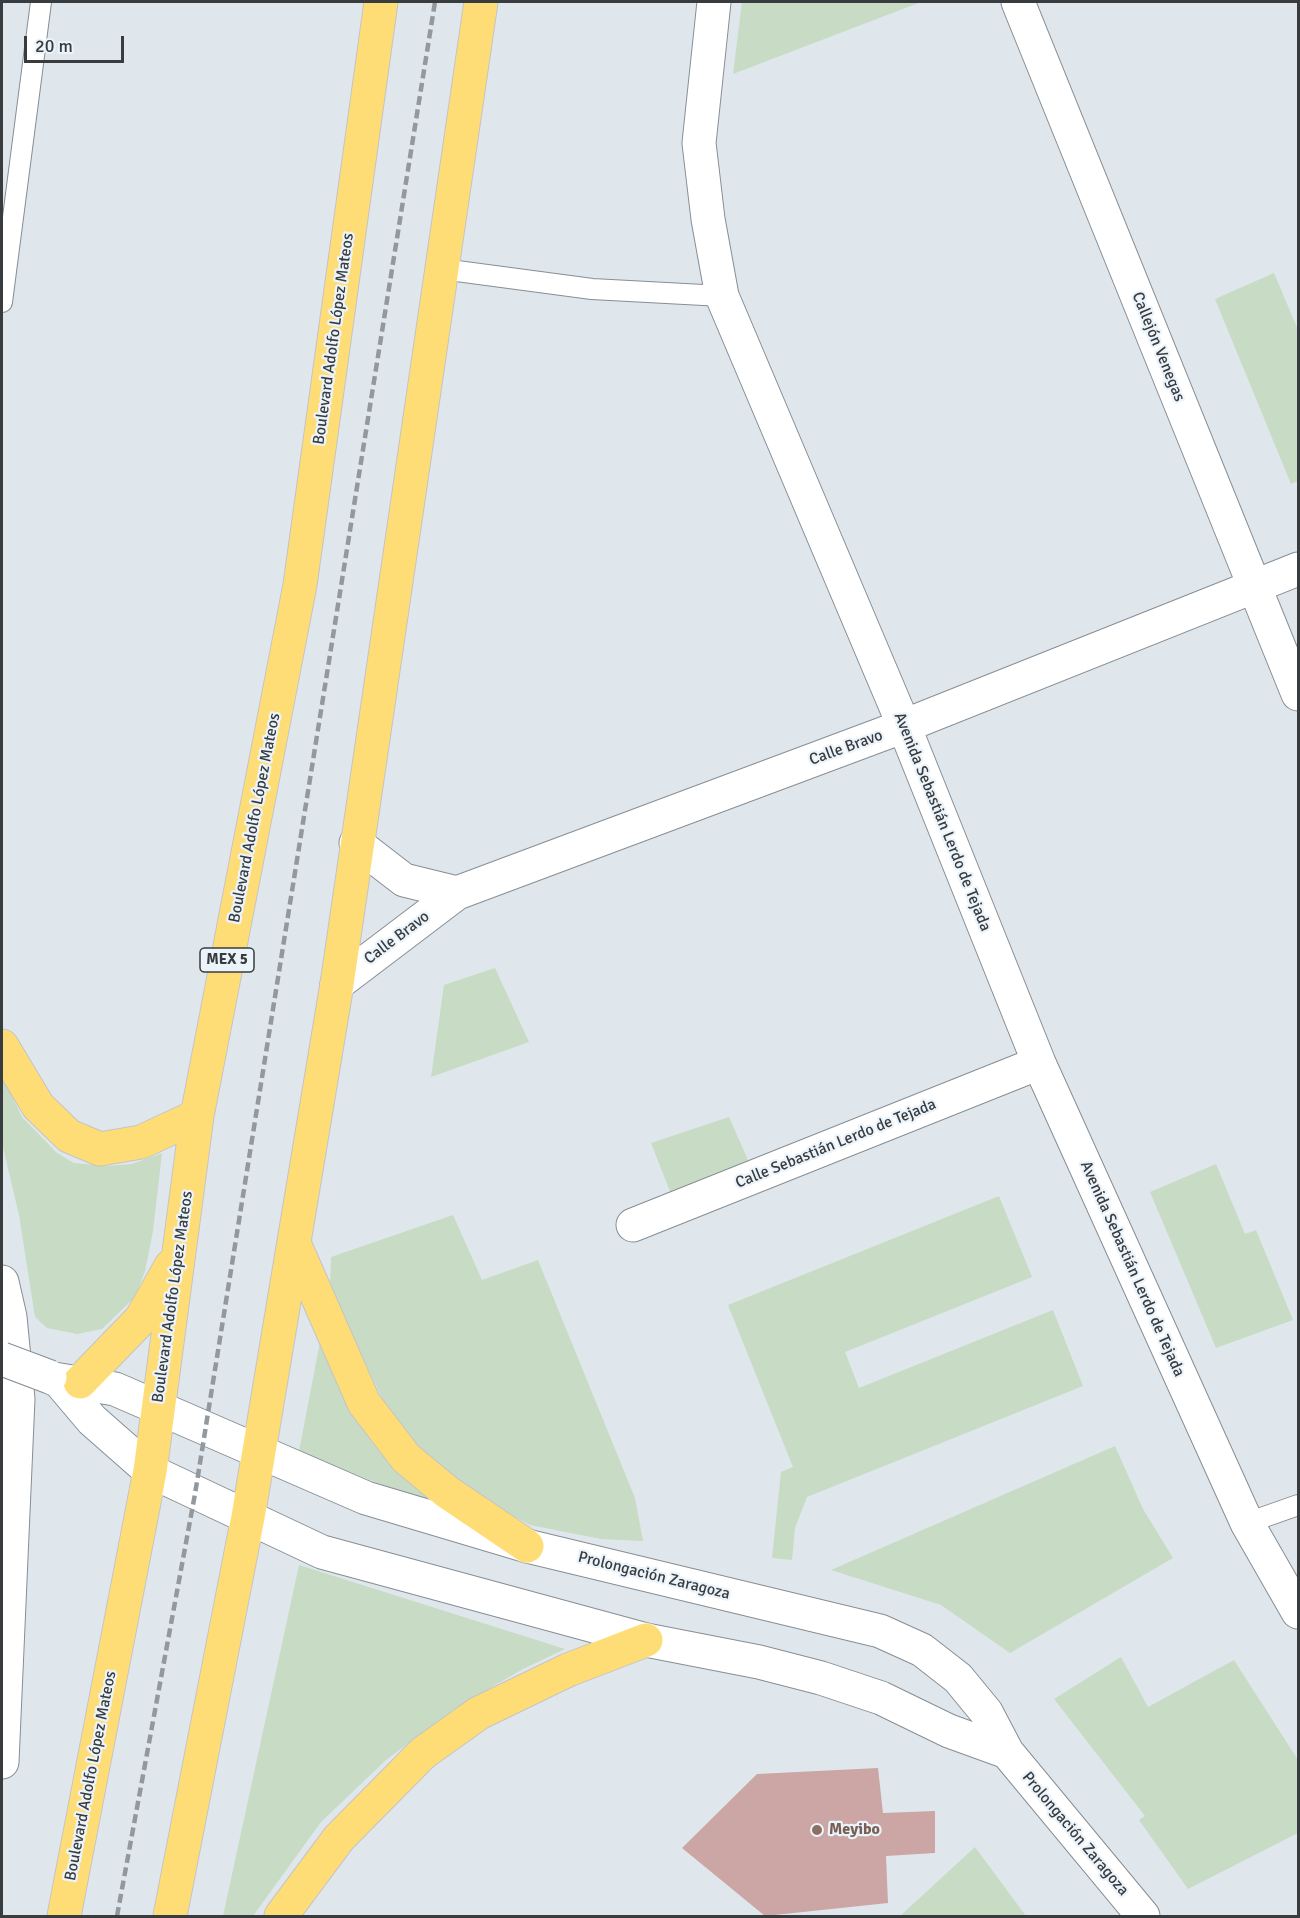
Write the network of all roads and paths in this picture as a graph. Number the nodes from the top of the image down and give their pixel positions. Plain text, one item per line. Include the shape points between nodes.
1 (41, 2) edge
2 (381, 2) edge
3 (481, 2) edge
4 (714, 2) edge
5 (1018, 2) edge
6 (442, 269) junction
7 (722, 296) junction
8 (2, 302) edge
9 (1299, 568) edge
10 (1255, 586) junction
11 (1299, 694) edge
12 (904, 726) junction
13 (356, 843) junction
14 (457, 893) junction
15 (337, 984) junction
16 (2, 1046) edge
17 (1039, 1062) junction
18 (197, 1116) junction
19 (633, 1226) dead end
20 (294, 1243) junction
21 (180, 1252) junction
22 (2, 1282) edge
23 (2, 1359) edge
24 (63, 1380) junction
25 (158, 1408) junction
26 (259, 1452) junction
27 (150, 1472) junction
28 (1299, 1505) edge
29 (248, 1517) junction
30 (1247, 1523) junction
31 (527, 1546) junction
32 (1299, 1612) edge
33 (646, 1640) junction
34 (2, 1742) edge
35 (1007, 1752) junction
36 (64, 1917) edge
37 (170, 1917) edge
38 (281, 1917) edge
39 (1143, 1917) edge

1 - 8 lane
2 - 18 main road, Boulevard Adolfo López Mateos / MEX 5 via 300,585
3 - 6 main road
4 - 7 street, Avenida Sebastián Lerdo de Tejada via 699,143
5 - 10 street, Callejón Venegas
6 - 7 lane via 592,289
6 - 13 main road
7 - 12 street, Avenida Sebastián Lerdo de Tejada
9 - 10 street, Calle Bravo
10 - 11 street, Callejón Venegas
10 - 12 street, Calle Bravo
12 - 14 street, Calle Bravo
12 - 17 street, Avenida Sebastián Lerdo de Tejada
13 - 14 street, Calle Bravo via 404,880
13 - 15 main road
14 - 15 street, Calle Bravo
15 - 20 main road
16 - 18 main road via 38,1106 69,1136 100,1149 141,1142
17 - 19 street, Calle Sebastián Lerdo de Tejada
17 - 30 street, Avenida Sebastián Lerdo de Tejada
18 - 21 main road, Boulevard Adolfo López Mateos / MEX 5
20 - 26 main road
20 - 31 main road via 364,1403 405,1458 447,1492
21 - 24 main road via 141,1319
21 - 25 main road, Boulevard Adolfo López Mateos / MEX 5
22 - 34 street via 10,1317 18,1399
23 - 24 street, Prolongación Zaragoza, bridge
24 - 25 street, Prolongación Zaragoza via 115,1389
24 - 27 street via 92,1420
25 - 26 street, Prolongación Zaragoza
25 - 27 main road, Boulevard Adolfo López Mateos / MEX 5
26 - 29 main road
26 - 31 street, Prolongación Zaragoza via 366,1498
27 - 29 street
27 - 36 main road, Boulevard Adolfo López Mateos / MEX 5
28 - 30 lane
29 - 33 street via 322,1552
29 - 37 main road
30 - 32 street, Avenida Sebastián Lerdo de Tejada
31 - 35 street, Prolongación Zaragoza via 880,1630 922,1650 958,1678 986,1712
33 - 35 street via 821,1678 881,1698 949,1731
33 - 38 main road via 568,1670 480,1713 423,1753 339,1838
35 - 39 street, Prolongación Zaragoza

